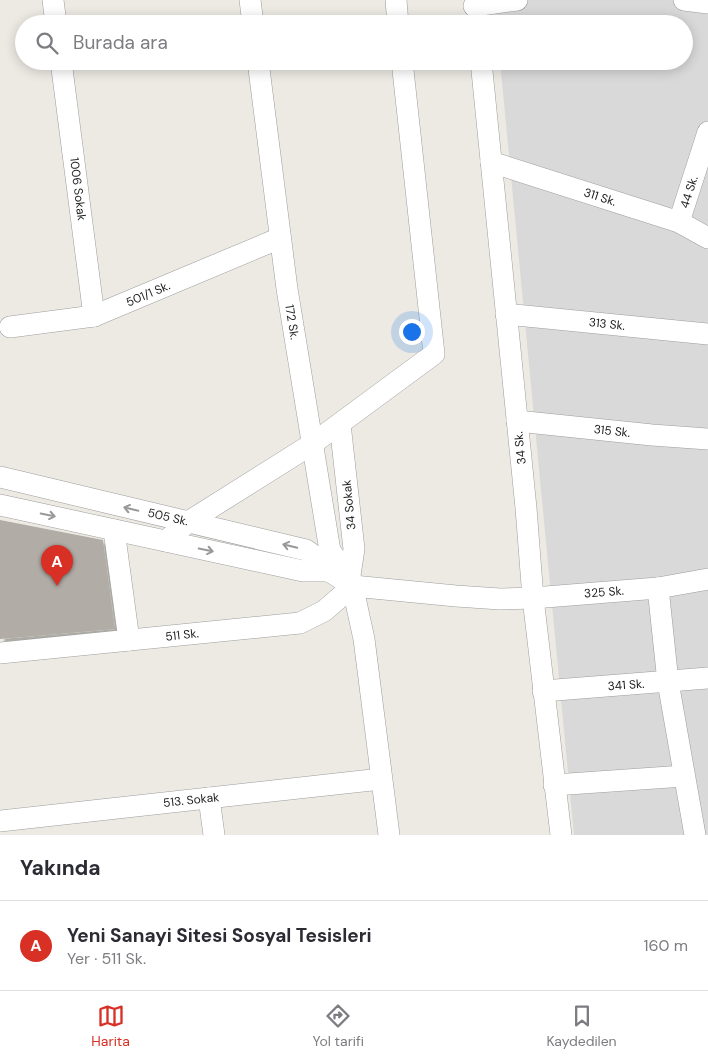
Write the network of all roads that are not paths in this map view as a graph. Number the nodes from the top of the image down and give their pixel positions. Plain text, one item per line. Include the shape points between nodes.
1 (53, 0) edge
2 (250, 0) edge
3 (396, 0) edge
4 (517, 0) edge
5 (684, 0) edge
6 (708, 3) edge
7 (475, 10) edge
8 (55, 15) edge
9 (252, 15) edge
10 (397, 15) edge
11 (62, 70) edge
12 (259, 70) edge
13 (403, 70) edge
14 (482, 70) edge
15 (708, 132) edge
16 (491, 162) junction
17 (678, 222) junction
18 (280, 238) junction
19 (708, 238) edge
20 (506, 314) junction
21 (94, 316) junction
22 (10, 327) dead end
23 (708, 334) edge
24 (517, 421) junction
25 (340, 424) junction
26 (708, 439) edge
27 (312, 444) junction
28 (0, 477) edge
29 (0, 505) edge
30 (188, 522) junction
31 (114, 530) junction
32 (166, 541) junction
33 (329, 572) junction
34 (708, 579) edge
35 (351, 580) junction
36 (658, 588) junction
37 (532, 598) junction
38 (500, 599) joint
39 (129, 640) junction
40 (0, 653) edge
41 (708, 678) edge
42 (668, 682) junction
43 (544, 691) junction
44 (684, 776) junction
45 (381, 778) junction
46 (554, 785) junction
47 (209, 798) junction
48 (0, 821) edge
49 (214, 835) edge
50 (389, 835) edge
51 (560, 835) edge
52 (695, 835) edge

1 - 8 street
2 - 9 street
3 - 10 street
4 - 7 street
5 - 6 street
11 - 21 street, 1006 Sokak
12 - 18 street, 172 Sk.
13 - 25 street via 434,354
14 - 16 street, 34 Sk.
15 - 17 street, 44 Sk.
16 - 17 street, 311 Sk.
16 - 20 street, 34 Sk.
17 - 19 street, 311 Sk.
18 - 21 street, 501/1 Sk.
18 - 27 street, 172 Sk.
20 - 23 street, 313 Sk.
20 - 24 street, 34 Sk.
21 - 22 street, 501/1 Sk.
24 - 26 street, 315 Sk.
24 - 37 street, 34 Sk.
25 - 27 street
25 - 35 street, 34 Sokak via 354,549
27 - 30 street
27 - 35 street, 172 Sk. via 330,551
30 -> 28 street, 505 Sk.
29 -> 31 street, 505 Sk.
30 - 32 street
33 -> 30 street, 505 Sk. via 306,550
31 - 32 street, 505 Sk.
31 - 39 street
32 -> 33 street, 505 Sk. via 303,571
33 - 35 street, 505 Sk.
34 - 36 street, 325 Sk.
35 - 38 street, 505 Sk.
35 - 39 street, 511 Sk. via 324,611 300,624
35 - 45 street via 364,638
36 - 37 street, 325 Sk.
36 - 42 street
37 - 38 street, 325 Sk.
37 - 43 street, 34 Sk.
39 - 40 street, 511 Sk.
41 - 42 street, 341 Sk.
42 - 43 street, 341 Sk.
42 - 44 street
43 - 46 street, 34 Sk.
44 - 46 street
44 - 52 street
45 - 47 street, 513. Sokak
45 - 50 street
46 - 51 street, 34 Sk.
47 - 48 street, 513. Sokak
47 - 49 street

